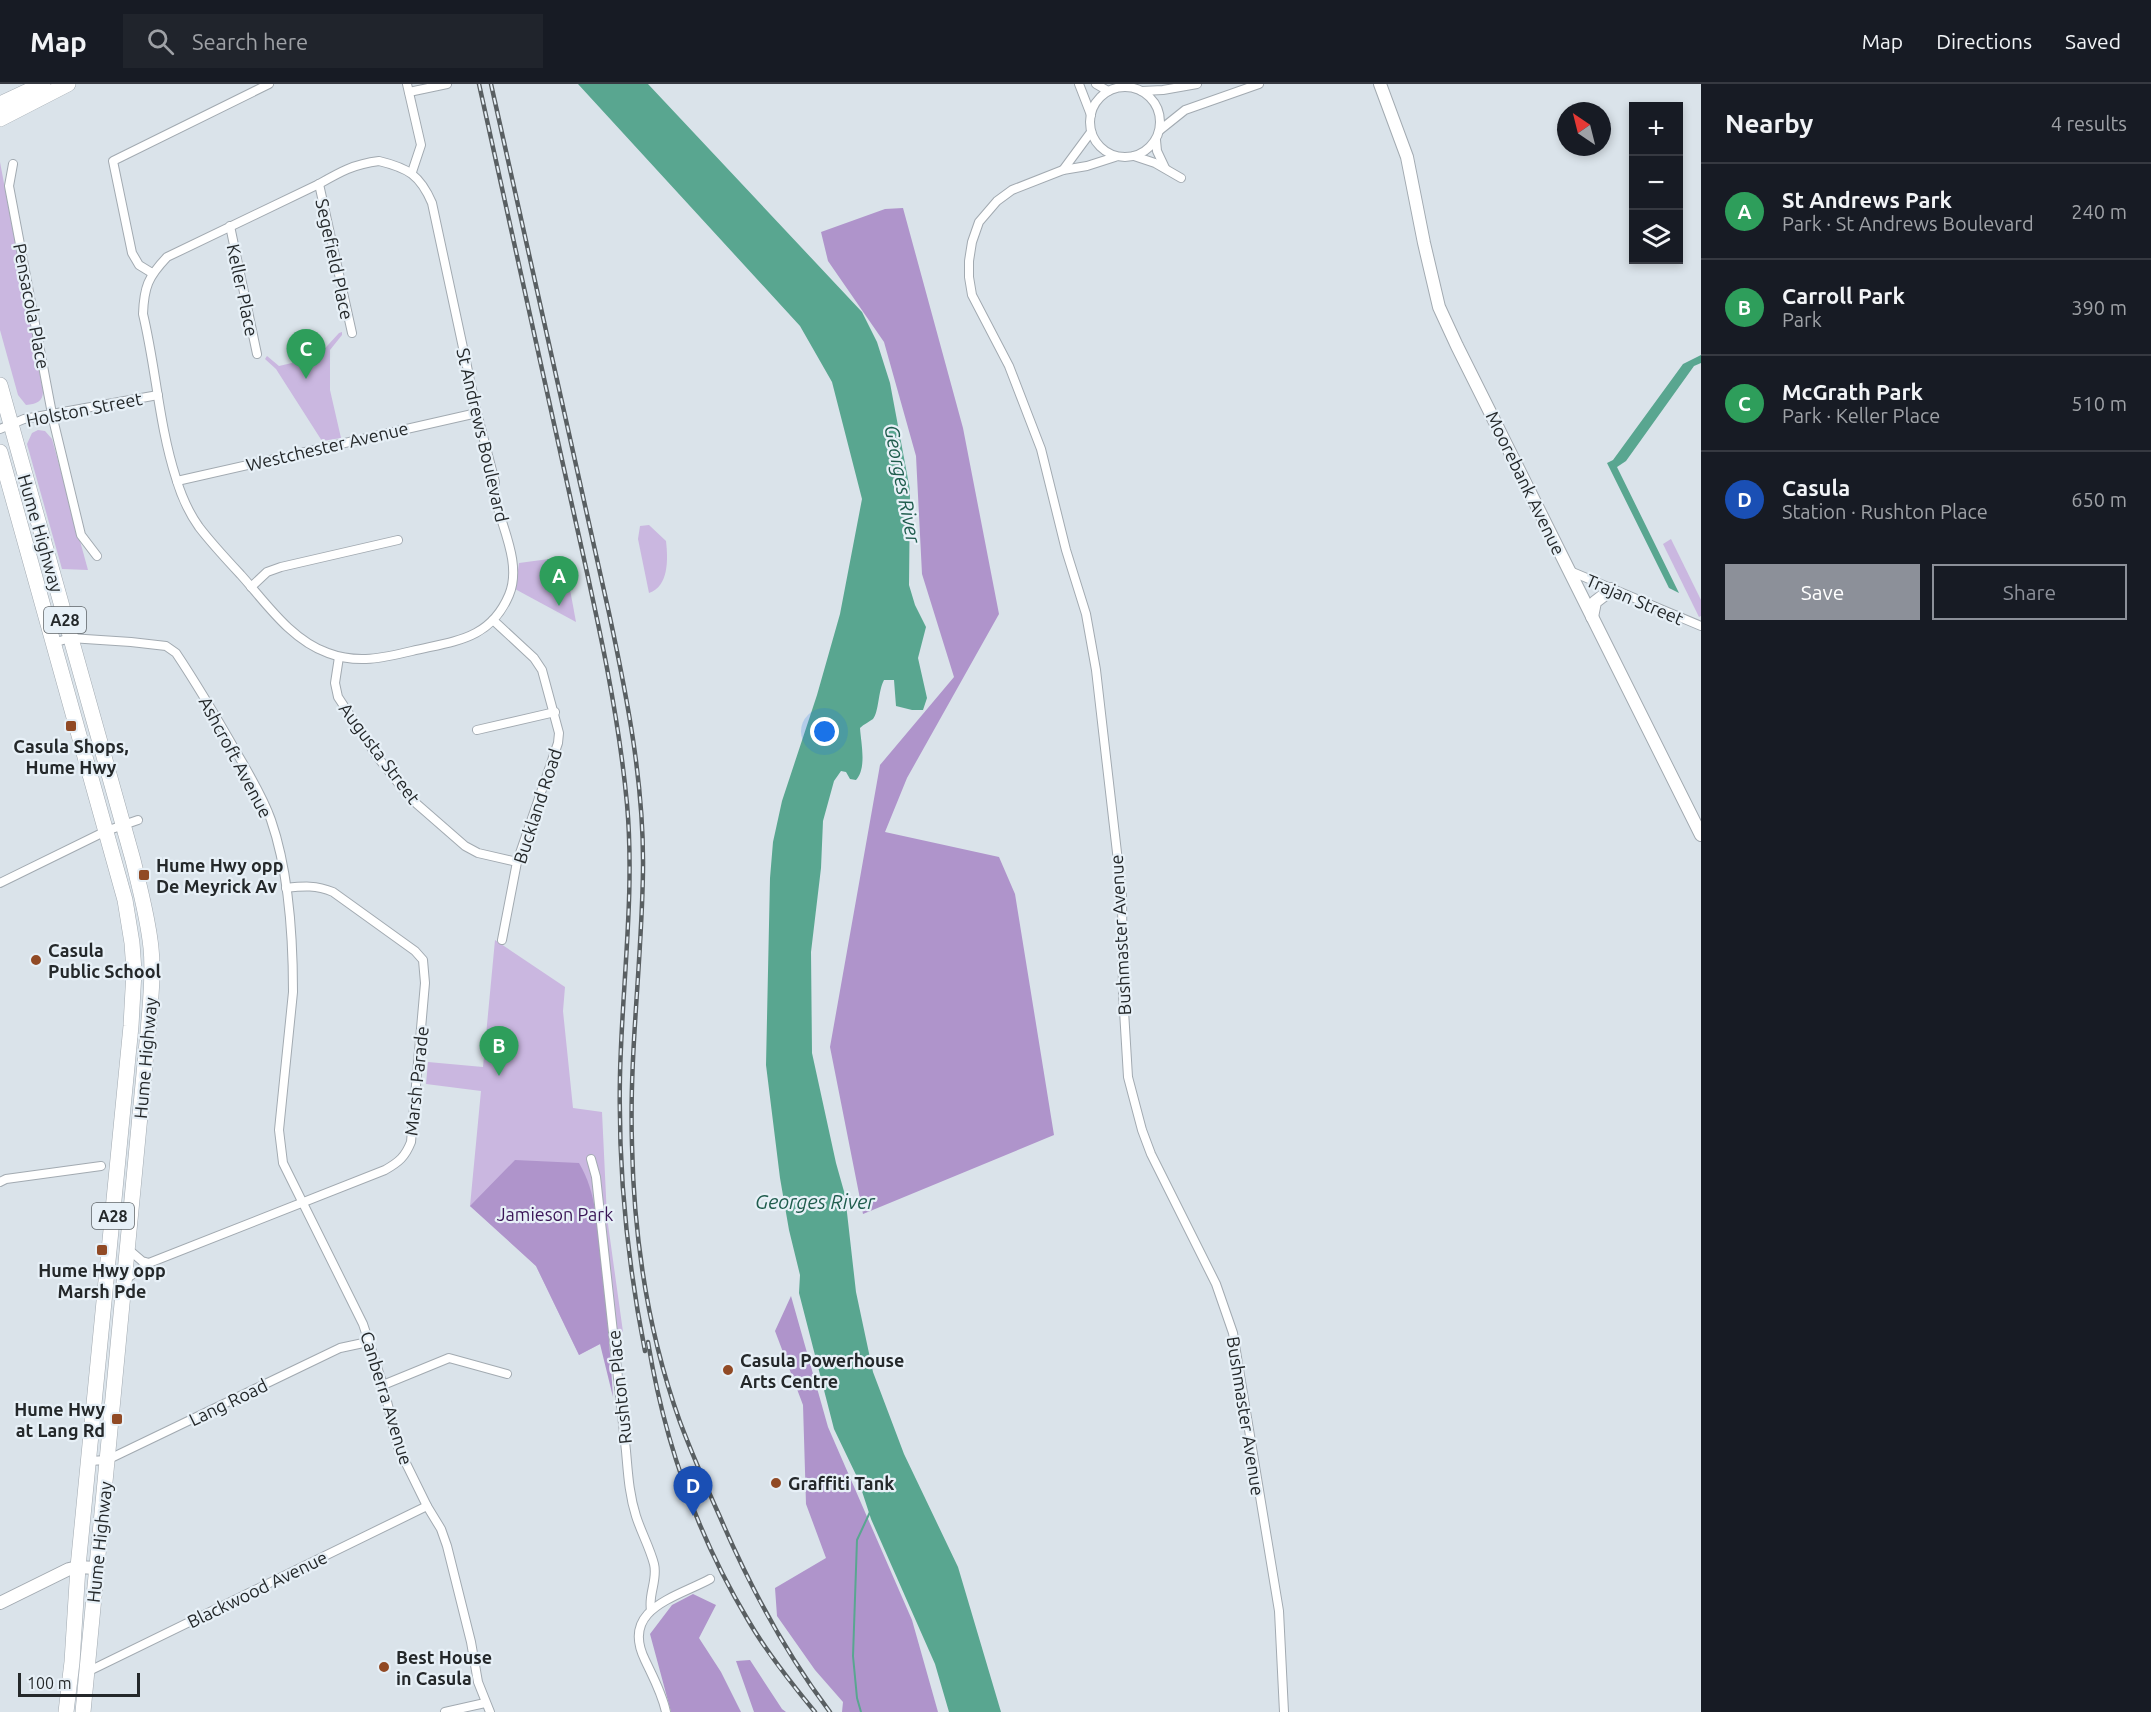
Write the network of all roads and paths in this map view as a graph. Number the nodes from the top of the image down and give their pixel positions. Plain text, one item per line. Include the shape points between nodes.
1 (43, 84) edge
2 (68, 84) edge
3 (268, 84) edge
4 (447, 84) edge
5 (1079, 84) edge
6 (1096, 84) edge
7 (1197, 84) edge
8 (1259, 84) edge
9 (1371, 84) edge
10 (1380, 84) edge
11 (408, 88) edge
12 (1108, 91) junction
13 (1142, 91) junction
14 (0, 104) edge
15 (1091, 115) junction
16 (1392, 116) junction
17 (0, 119) edge
18 (1160, 130) junction
19 (1091, 132) junction
20 (1156, 140) junction
21 (1134, 156) junction
22 (1115, 157) junction
23 (13, 164) dead end
24 (1063, 170) junction
25 (1166, 170) junction
26 (411, 172) junction
27 (1181, 178) dead end
28 (319, 184) junction
29 (230, 226) junction
30 (152, 273) junction
31 (352, 333) dead end
32 (256, 354) dead end
33 (0, 385) edge
34 (158, 394) junction
35 (477, 412) junction
36 (52, 413) junction
37 (5, 427) edge
38 (0, 452) edge
39 (177, 481) junction
40 (399, 540) dead end
41 (97, 556) dead end
42 (1569, 571) junction
43 (251, 587) junction
44 (1612, 589) junction
45 (1592, 617) junction
46 (493, 620) junction
47 (1701, 626) edge
48 (70, 638) junction
49 (53, 643) junction
50 (339, 657) junction
51 (555, 712) junction
52 (477, 730) dead end
53 (130, 822) junction
54 (106, 831) junction
55 (1701, 835) edge
56 (517, 862) junction
57 (0, 883) edge
58 (286, 888) junction
59 (502, 940) dead end
60 (591, 1159) dead end
61 (101, 1166) dead end
62 (0, 1182) edge
63 (302, 1202) junction
64 (128, 1249) junction
65 (149, 1263) junction
66 (124, 1280) junction
67 (368, 1342) junction
68 (507, 1374) dead end
69 (382, 1385) junction
70 (107, 1460) junction
71 (89, 1461) junction
72 (427, 1506) junction
73 (78, 1567) junction
74 (96, 1568) junction
75 (710, 1579) dead end
76 (0, 1603) edge
77 (651, 1610) junction
78 (87, 1672) junction
79 (485, 1703) junction
80 (66, 1712) edge
81 (83, 1712) edge
82 (445, 1712) edge
83 (490, 1712) edge
84 (666, 1712) edge
85 (1284, 1712) edge

1 - 14 highway
2 - 17 highway
3 - 30 street via 113,160 132,253 138,265
4 - 11 street
5 - 15 street
6 - 12 street
7 - 13 street
8 - 18 street via 1185,110
9 - 16 main road, Moorebank Avenue
10 - 16 main road, Moorebank Avenue
11 - 26 street via 421,145
12 - 13 street via 1119,87
12 - 15 street
13 - 18 street via 1157,107
15 - 19 street
16 - 42 main road, Moorebank Avenue via 1407,157 1440,307
18 - 20 street
19 - 22 street via 1096,143
19 - 24 street
20 - 21 street
20 - 25 street
21 - 22 street
21 - 25 street
22 - 24 street, Bushmaster Avenue
23 - 36 street, Pensacola Place via 9,186
24 - 85 street, Bushmaster Avenue via 1012,190 987,212 972,242 969,277 972,295 1009,366 1041,449 1086,614 1122,896 1128,1077 1151,1154 1216,1284 1233,1333 1279,1611
25 - 27 street
26 - 28 street via 379,161 359,163
26 - 35 street, St Andrews Boulevard via 432,203
28 - 29 street
28 - 31 street, Segefield Place
29 - 30 street via 167,257
29 - 32 street, Keller Place
30 - 34 street, St Andrews Boulevard via 144,293 143,314
33 - 37 highway, Hume Highway / A28
34 - 36 street, Holston Street
34 - 39 street, St Andrews Boulevard
35 - 39 street, Westchester Avenue
35 - 46 street, St Andrews Boulevard via 495,482 492,492 512,557 512,587
36 - 37 street, Holston Street
36 - 41 street, Pensacola Place via 81,536
37 - 48 highway, Hume Highway / A28
38 - 49 highway, Hume Highway / A28
39 - 43 street, St Andrews Boulevard via 199,527
40 - 43 street via 281,567 267,572
42 - 44 street, Trajan Street
42 - 45 main road, Moorebank Avenue
43 - 50 street, St Andrews Boulevard via 297,636
44 - 45 main road via 1595,602
44 - 47 street, Trajan Street
45 - 55 main road, Moorebank Avenue
46 - 50 street, St Andrews Boulevard via 467,638 382,659
46 - 51 street, Buckland Road via 534,658 542,670
48 - 49 street, Ashcroft Avenue
48 - 53 highway, Hume Highway / A28
48 - 58 street, Ashcroft Avenue via 166,646 176,653 204,694 262,797 272,821
49 - 54 highway, Hume Highway / A28
50 - 56 street, Augusta Street via 335,683 338,697 410,798 465,846
51 - 52 street
51 - 56 street, Buckland Road via 558,743
53 - 54 street
53 - 64 highway, Hume Highway / A28 via 151,949 152,980
54 - 57 street
54 - 71 highway, Hume Highway / A28 via 125,900 134,971
56 - 59 street, Buckland Road
58 - 63 street, Ashcroft Avenue via 293,992 280,1150
58 - 63 street, Marsh Parade via 308,885 333,892 415,951 423,960 425,983 411,1142 406,1155 386,1170
60 - 77 street, Rushton Place via 628,1487 656,1574
61 - 62 street
63 - 65 street, Marsh Parade
63 - 67 street, Canberra Avenue via 355,1305
64 - 65 street
64 - 66 highway, Hume Highway / A28
65 - 66 street, Marsh Parade
66 - 70 highway, Hume Highway / A28
67 - 69 street, Canberra Avenue
67 - 70 street, Lang Road via 340,1348
68 - 69 street via 449,1358
69 - 72 street, Canberra Avenue via 398,1447
70 - 71 street, Lang Road
70 - 74 highway, Hume Highway / A28
71 - 73 highway, Hume Highway / A28
72 - 78 street, Blackwood Avenue
72 - 79 street, Canberra Avenue via 447,1546
73 - 74 main road
73 - 76 main road
73 - 80 highway, Hume Highway / A28
74 - 78 highway, Hume Highway / A28
75 - 77 street
77 - 84 street, Rushton Place via 638,1628 639,1647
78 - 81 highway, Hume Highway / A28
79 - 82 street
79 - 83 street, Canberra Avenue

